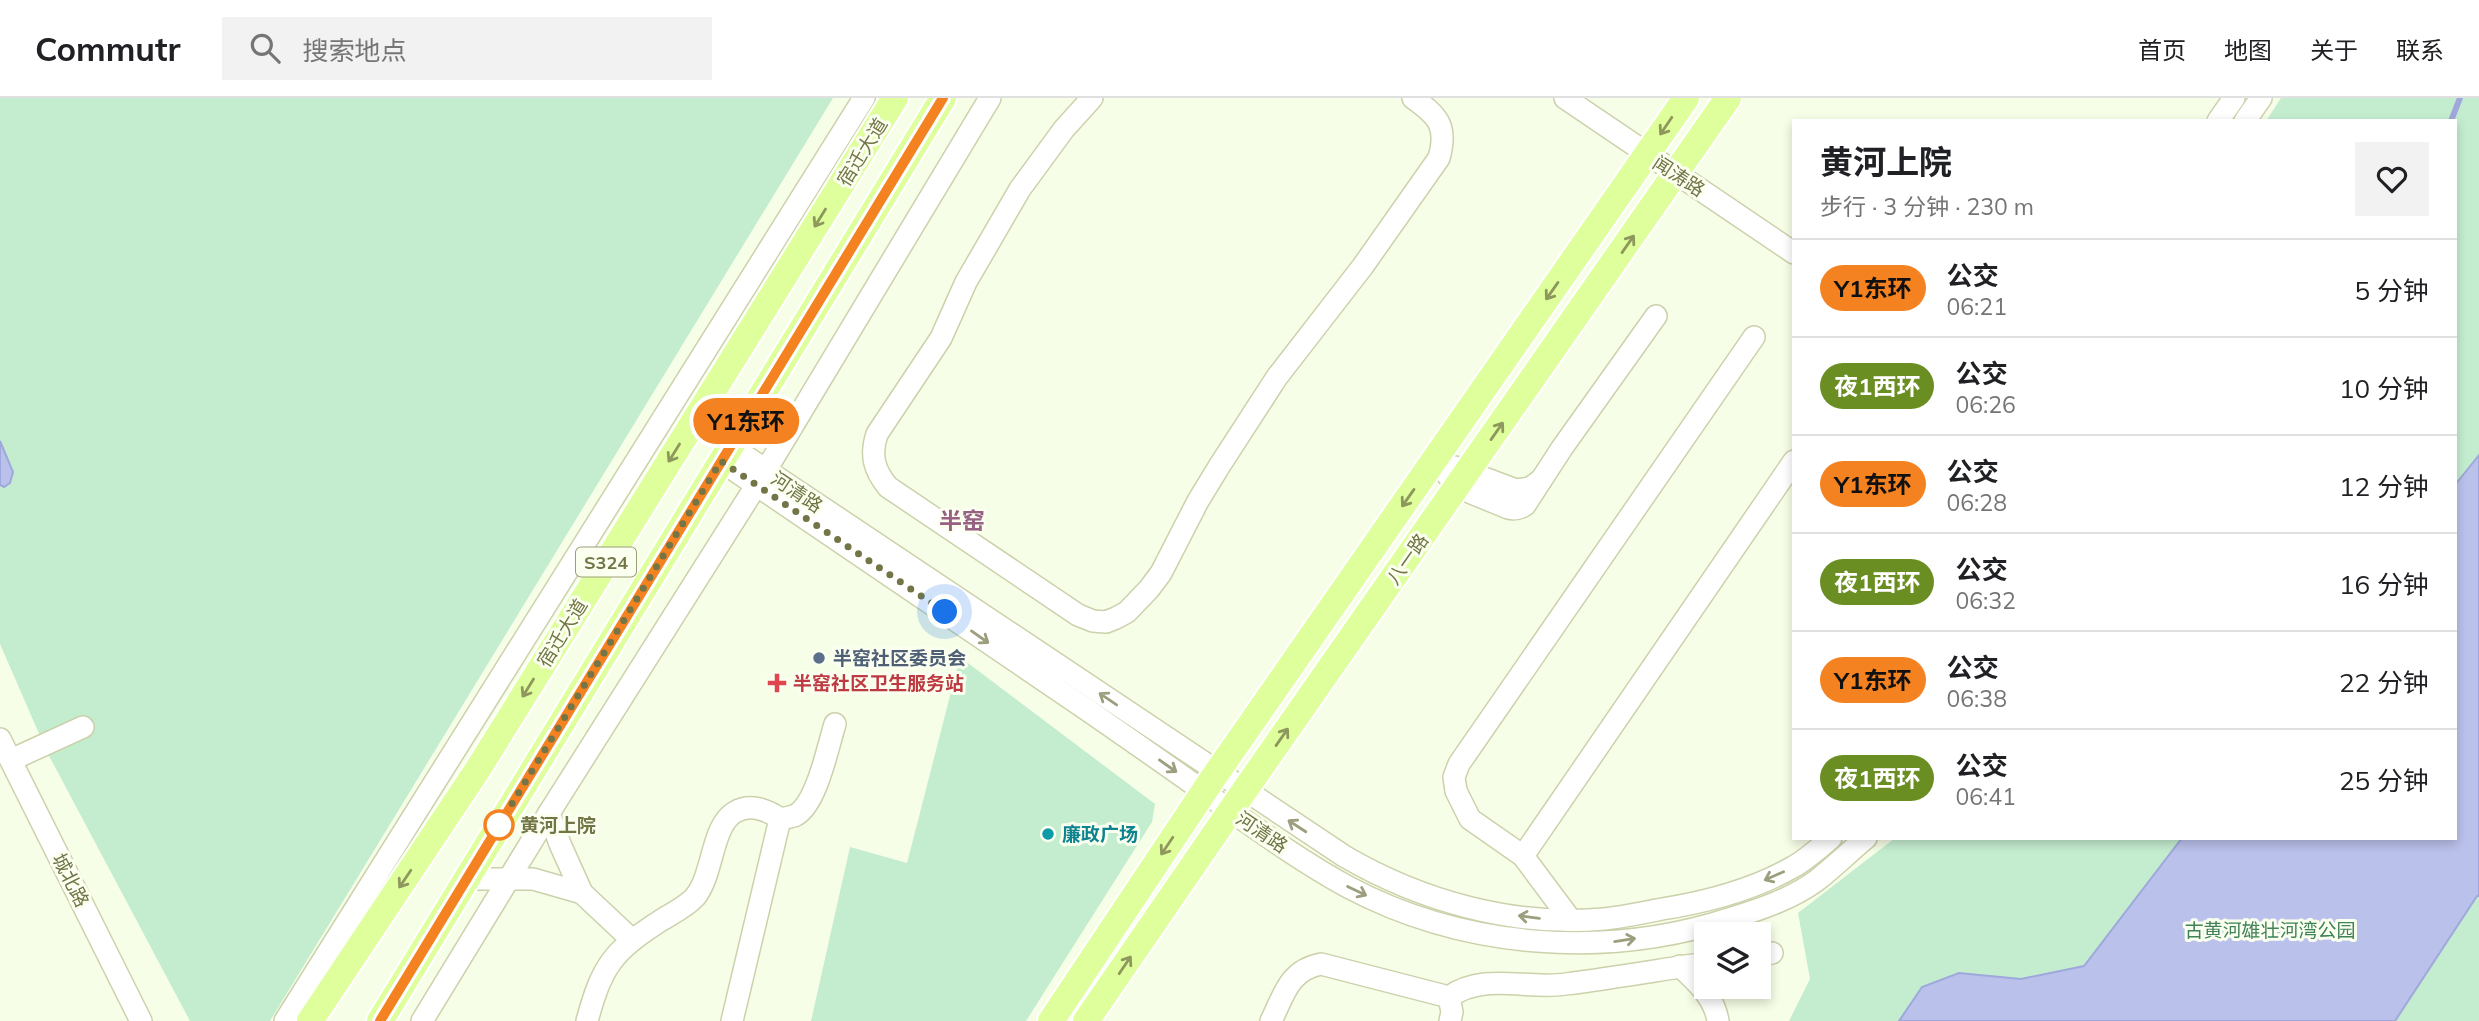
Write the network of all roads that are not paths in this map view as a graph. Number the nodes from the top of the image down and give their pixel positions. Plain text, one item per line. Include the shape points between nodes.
1 (864, 98) edge
2 (895, 98) edge
3 (943, 98) edge
4 (990, 98) edge
5 (1092, 98) edge
6 (1413, 98) edge
7 (1565, 98) edge
8 (1686, 98) edge
9 (1728, 98) edge
10 (2234, 98) edge
11 (2261, 98) edge
12 (2219, 119) edge
13 (2246, 119) edge
14 (1647, 155) junction
15 (1678, 174) junction
16 (1792, 252) edge
17 (1656, 316) dead end
18 (1754, 337) dead end
19 (725, 454) junction
20 (1435, 459) junction
21 (1792, 464) edge
22 (761, 478) junction
23 (1462, 480) junction
24 (835, 724) dead end
25 (83, 727) dead end
26 (0, 739) edge
27 (11, 760) junction
28 (1210, 782) junction
29 (1237, 801) junction
30 (549, 813) junction
31 (780, 819) junction
32 (1828, 840) edge
33 (1864, 840) edge
34 (1523, 856) junction
35 (510, 878) junction
36 (466, 879) junction
37 (582, 893) junction
38 (1570, 919) junction
39 (631, 940) junction
40 (1592, 943) junction
41 (1694, 964) edge
42 (1680, 967) junction
43 (1590, 980) junction
44 (1449, 997) junction
45 (592, 1017) edge
46 (141, 1021) edge
47 (285, 1021) edge
48 (310, 1021) edge
49 (380, 1021) edge
50 (422, 1021) edge
51 (732, 1021) edge
52 (1051, 1021) edge
53 (1086, 1021) edge
54 (1271, 1021) edge
55 (1450, 1021) edge
56 (1718, 1021) edge

1 - 47 street
2 -> 48 main road, 宿迁大道 / S324 via 478,769
3 - 19 main road, S324
4 - 22 street
5 - 6 street via 1020,189 972,271 941,338 872,448 878,476 895,492 1077,615 1093,621 1127,612 1161,573 1206,489 1277,377 1363,266 1438,158 1443,145 1439,120
7 - 14 street, 闻涛路
8 -> 14 main road, 八一路
9 - 15 main road, 八一路
10 - 12 street
11 - 13 street
14 - 15 street, 闻涛路
14 -> 20 main road, 八一路
15 - 16 street, 闻涛路
23 -> 15 main road, 八一路
17 - 23 street via 1525,505 1515,510
18 - 34 street via 1459,765 1454,777 1456,791 1470,819
19 - 22 street, 河清路
19 - 36 main road, S324
20 - 23 street
20 -> 28 main road, 八一路
21 - 34 street
22 - 28 street, 河清路
22 - 30 street
29 -> 23 main road, 八一路
24 - 31 street via 807,802 797,815
25 - 27 street
26 - 27 street, 城北路
27 - 46 street, 城北路
28 - 29 street, 河清路
28 -> 52 main road, 八一路
38 -> 29 street, 河清路 via 1466,907 1399,885
29 -> 40 street, 河清路 via 1278,844 1347,886 1407,913 1523,940
53 -> 29 main road, 八一路
30 - 35 street
30 - 37 street
31 - 39 street via 753,807 735,812 721,827 705,883 693,899
31 - 51 street
32 -> 38 street, 河清路 via 1793,867 1741,890 1690,905 1604,919
40 -> 33 street, 河清路 via 1702,928 1770,906 1815,882
34 - 38 street
35 - 36 street
35 - 37 street via 533,879
35 - 50 street
36 - 49 main road, S324
37 - 39 street
39 - 45 street via 610,961 595,991
40 - 43 street
41 - 42 street
42 - 43 street
42 - 56 street via 1706,992
43 - 44 street via 1562,985 1489,982
44 - 54 street via 1321,964 1296,974
44 - 55 street

